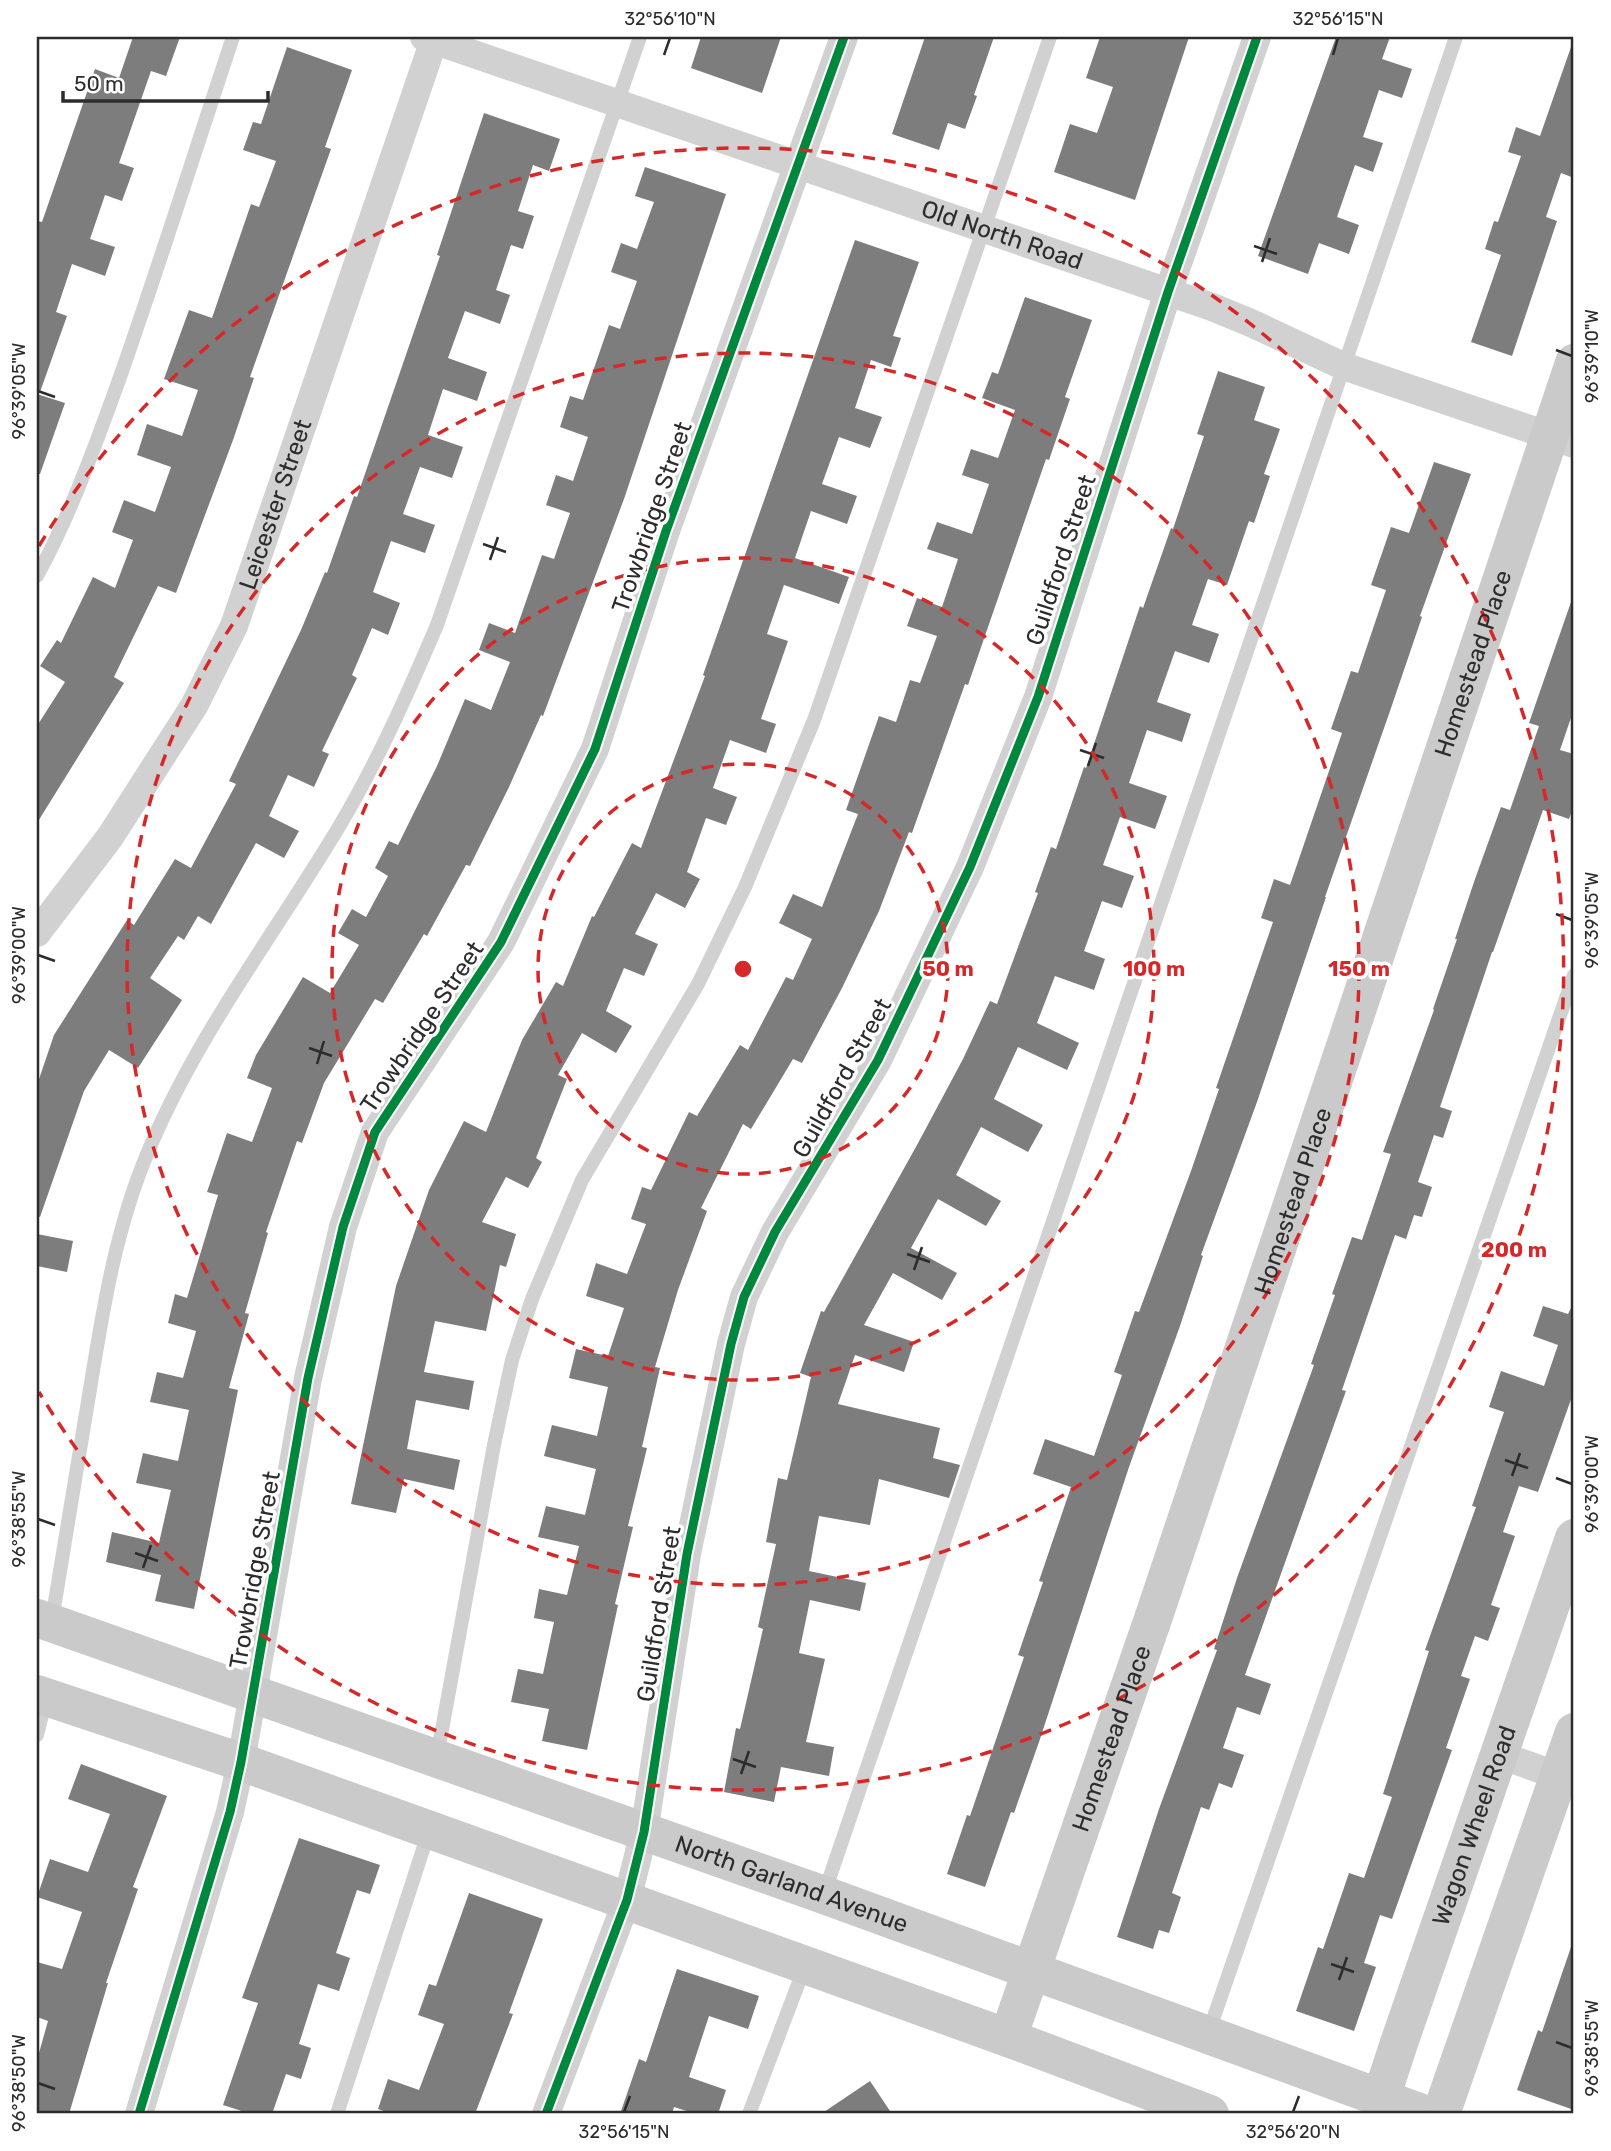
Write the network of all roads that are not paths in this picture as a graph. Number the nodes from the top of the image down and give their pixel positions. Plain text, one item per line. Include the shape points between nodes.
1 (233, 37) edge
2 (640, 37) edge
3 (845, 37) edge
4 (1050, 37) edge
5 (1257, 37) edge
6 (1456, 37) edge
7 (431, 38) edge
8 (617, 103) junction
9 (800, 166) junction
10 (984, 229) junction
11 (1168, 292) junction
12 (1574, 363) edge
13 (1343, 366) junction
14 (1562, 440) edge
15 (37, 576) edge
16 (37, 933) edge
17 (1574, 975) edge
18 (1574, 1538) edge
19 (44, 1621) edge
20 (252, 1694) junction
21 (41, 1696) edge
22 (1574, 1732) edge
23 (37, 1735) edge
24 (1500, 1755) junction
25 (437, 1759) junction
26 (241, 1762) junction
27 (1559, 1776) junction
28 (430, 1830) junction
29 (645, 1832) junction
30 (824, 1895) junction
31 (627, 1900) junction
32 (805, 1965) junction
33 (1031, 1970) junction
34 (1208, 2035) junction
35 (1008, 2038) junction
36 (1381, 2106) edge
37 (139, 2114) edge
38 (337, 2114) edge
39 (546, 2114) edge
40 (749, 2114) edge
41 (1210, 2114) edge
42 (1425, 2114) edge
43 (1441, 2114) edge

1 - 15 lane via 100,431
2 - 8 lane
3 - 9 street, Trowbridge Street
4 - 10 lane
5 - 11 street, Guildford Street
6 - 13 lane
7 - 8 street, Old North Road
7 - 16 street, Leicester Street via 234,626 194,706 110,837
8 - 9 street, Old North Road
8 - 19 lane via 438,625 413,681 341,823 176,1088 147,1154 118,1241
9 - 10 street, Old North Road
9 - 20 street, Trowbridge Street via 666,531 595,749 501,942 375,1132 343,1227 308,1378
10 - 11 street, Old North Road
10 - 25 lane via 819,707 780,806 698,984 582,1180 532,1299 512,1360
11 - 13 street, Old North Road via 1251,323
11 - 29 street, Guildford Street via 1038,697 970,867 878,1060 775,1232 744,1297 687,1554
12 - 14 street, Homestead Place
13 - 14 street, Old North Road
13 - 30 lane
14 - 33 street, Homestead Place
17 - 34 lane
18 - 24 street, Wagon Wheel Road
19 - 20 street, North Garland Avenue
20 - 25 street, North Garland Avenue
20 - 26 street, Trowbridge Street
21 - 23 lane
21 - 26 street
22 - 27 street
24 - 27 street
24 - 36 street, Wagon Wheel Road
25 - 29 street, North Garland Avenue
26 - 28 street
26 - 37 street, Trowbridge Street
27 - 43 street
28 - 31 street
28 - 38 lane
29 - 30 street, North Garland Avenue
29 - 31 street, Guildford Street
30 - 33 street, North Garland Avenue
31 - 32 street
31 - 39 street, Guildford Street
32 - 35 street
32 - 40 lane
33 - 34 street, North Garland Avenue
33 - 35 street, Homestead Place
34 - 36 street, North Garland Avenue
35 - 41 street
36 - 42 street, North Garland Avenue

